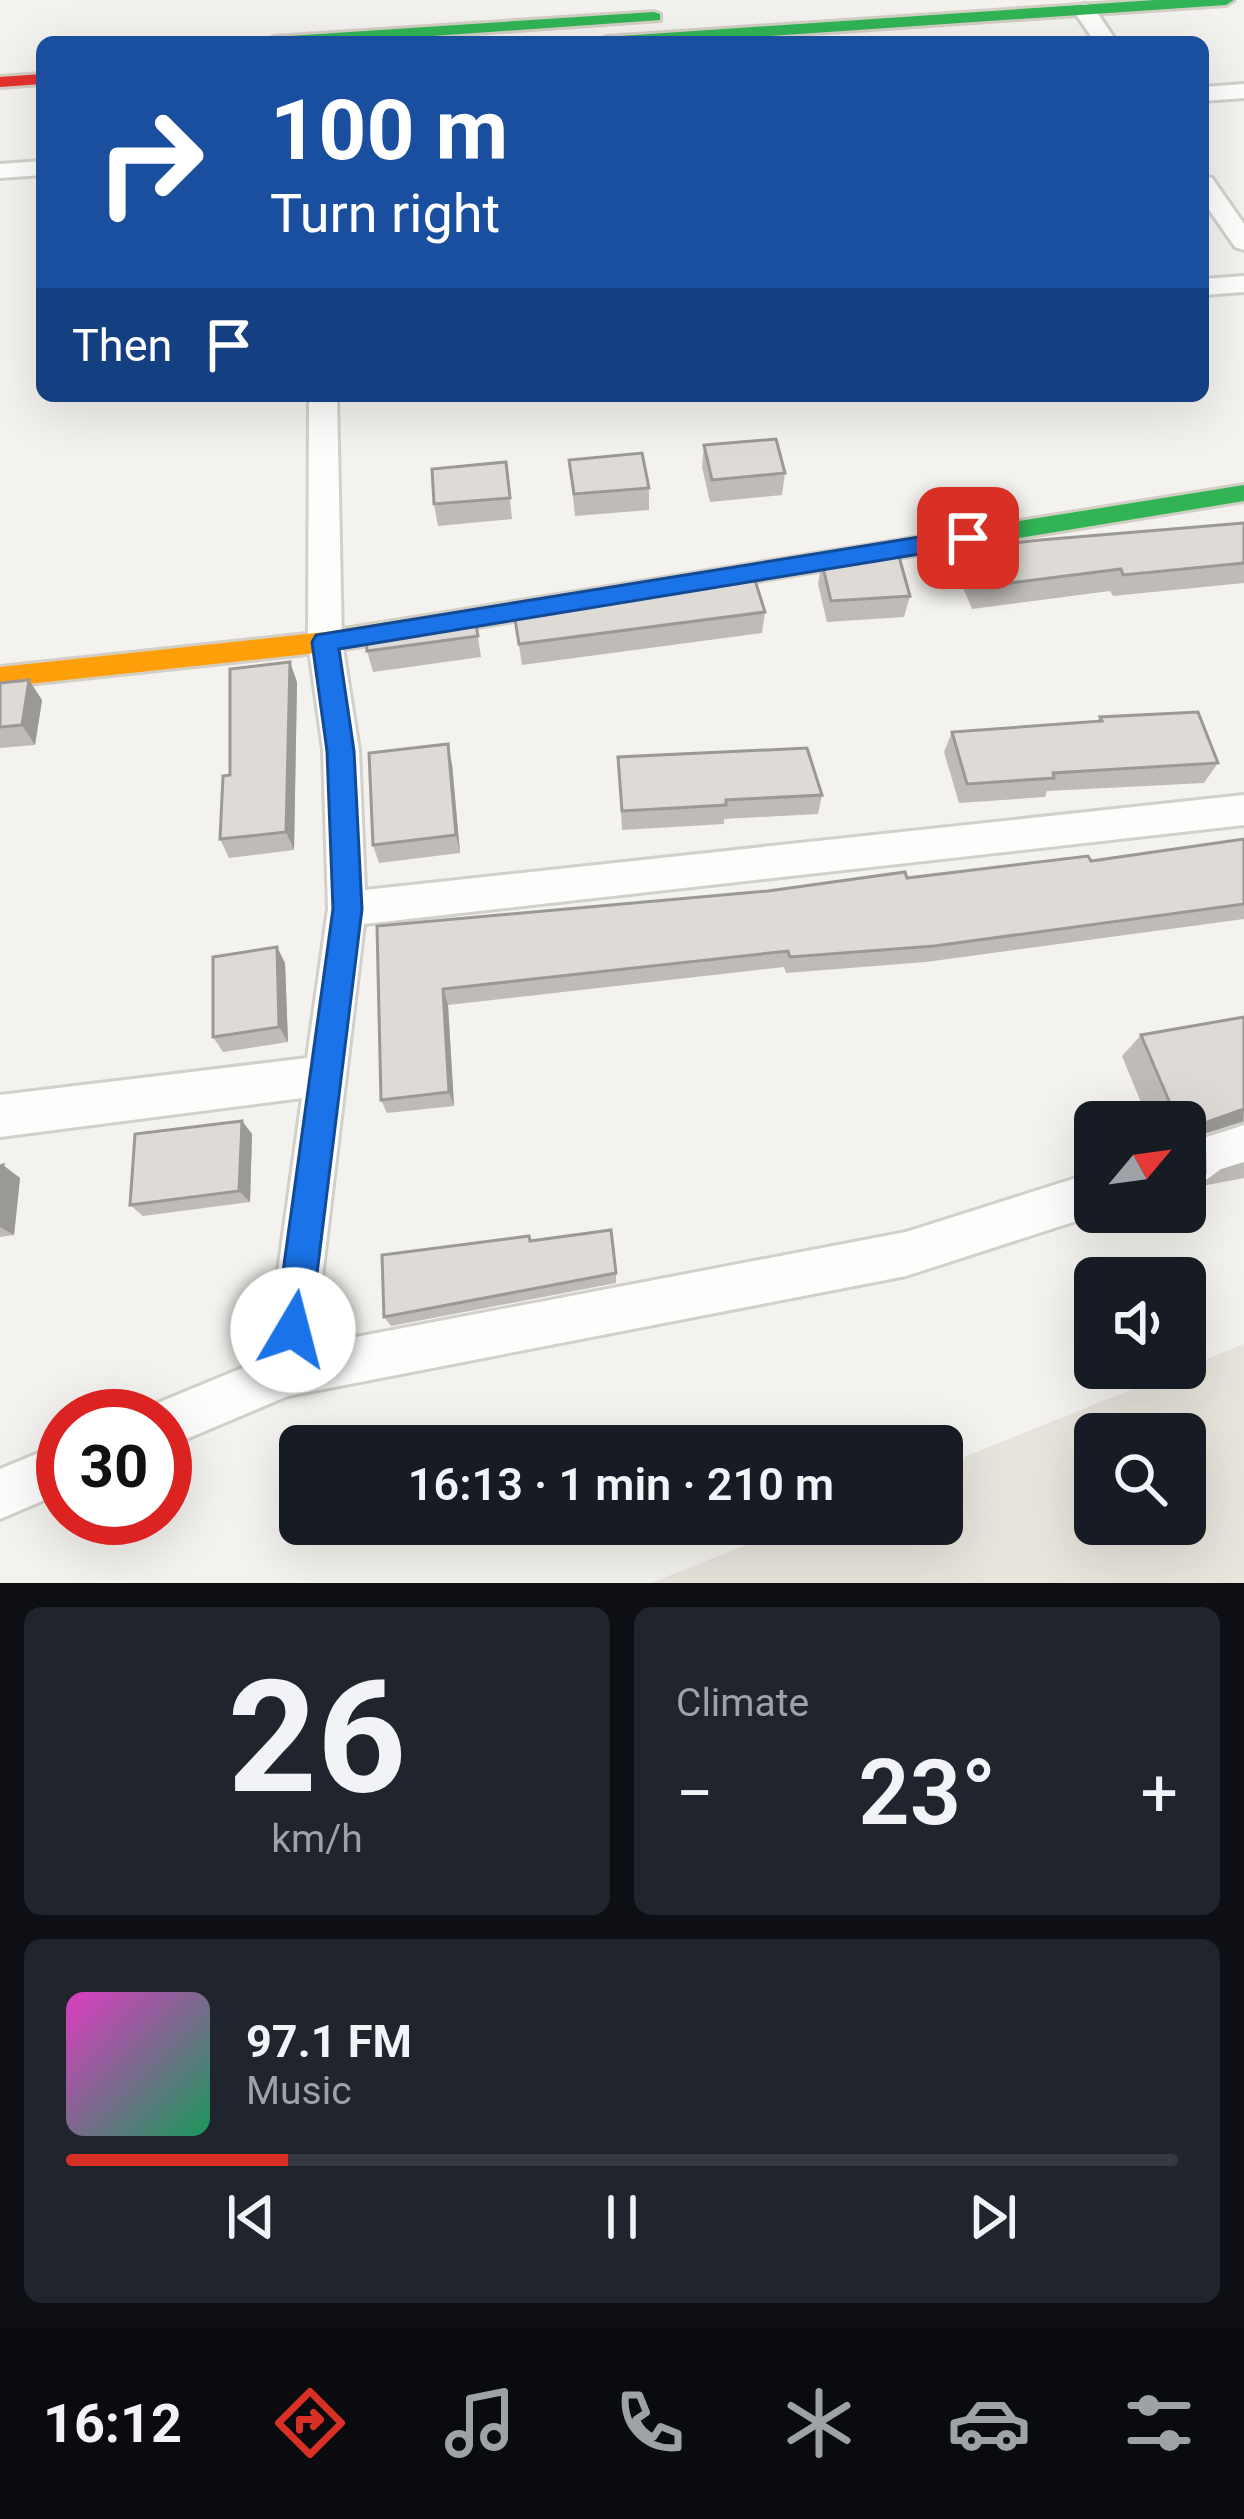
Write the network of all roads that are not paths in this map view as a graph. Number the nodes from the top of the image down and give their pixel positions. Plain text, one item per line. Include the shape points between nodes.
1 (879, 0) edge
2 (1226, 0) edge
3 (1084, 10) junction
4 (360, 36) edge
5 (696, 36) edge
6 (1102, 36) edge
7 (36, 54) edge
8 (0, 57) edge
9 (36, 79) edge
10 (0, 82) edge
11 (1244, 91) edge
12 (1209, 94) edge
13 (36, 168) edge
14 (0, 171) edge
15 (1209, 192) edge
16 (1244, 242) edge
17 (1244, 284) edge
18 (1209, 287) edge
19 (323, 402) edge
20 (1244, 493) edge
21 (325, 642) junction
22 (0, 677) edge
23 (1244, 810) edge
24 (347, 909) junction
25 (326, 1075) junction
26 (0, 1116) edge
27 (1244, 1147) edge
28 (1206, 1159) edge
29 (1074, 1201) edge
30 (287, 1372) junction
31 (192, 1412) edge
32 (36, 1479) edge
33 (0, 1494) edge

1 - 4 main road
2 - 3 main road
3 - 5 main road
3 - 6 street
7 - 8 main road
9 - 10 main road
11 - 12 street
13 - 14 street
15 - 16 street
17 - 18 street
19 - 21 street
20 - 21 main road
21 - 22 main road
21 - 24 street
23 - 24 street
24 - 25 street
25 - 26 street
25 - 30 street
27 - 28 street
29 - 30 street via 906,1254
30 - 31 street
32 - 33 street

